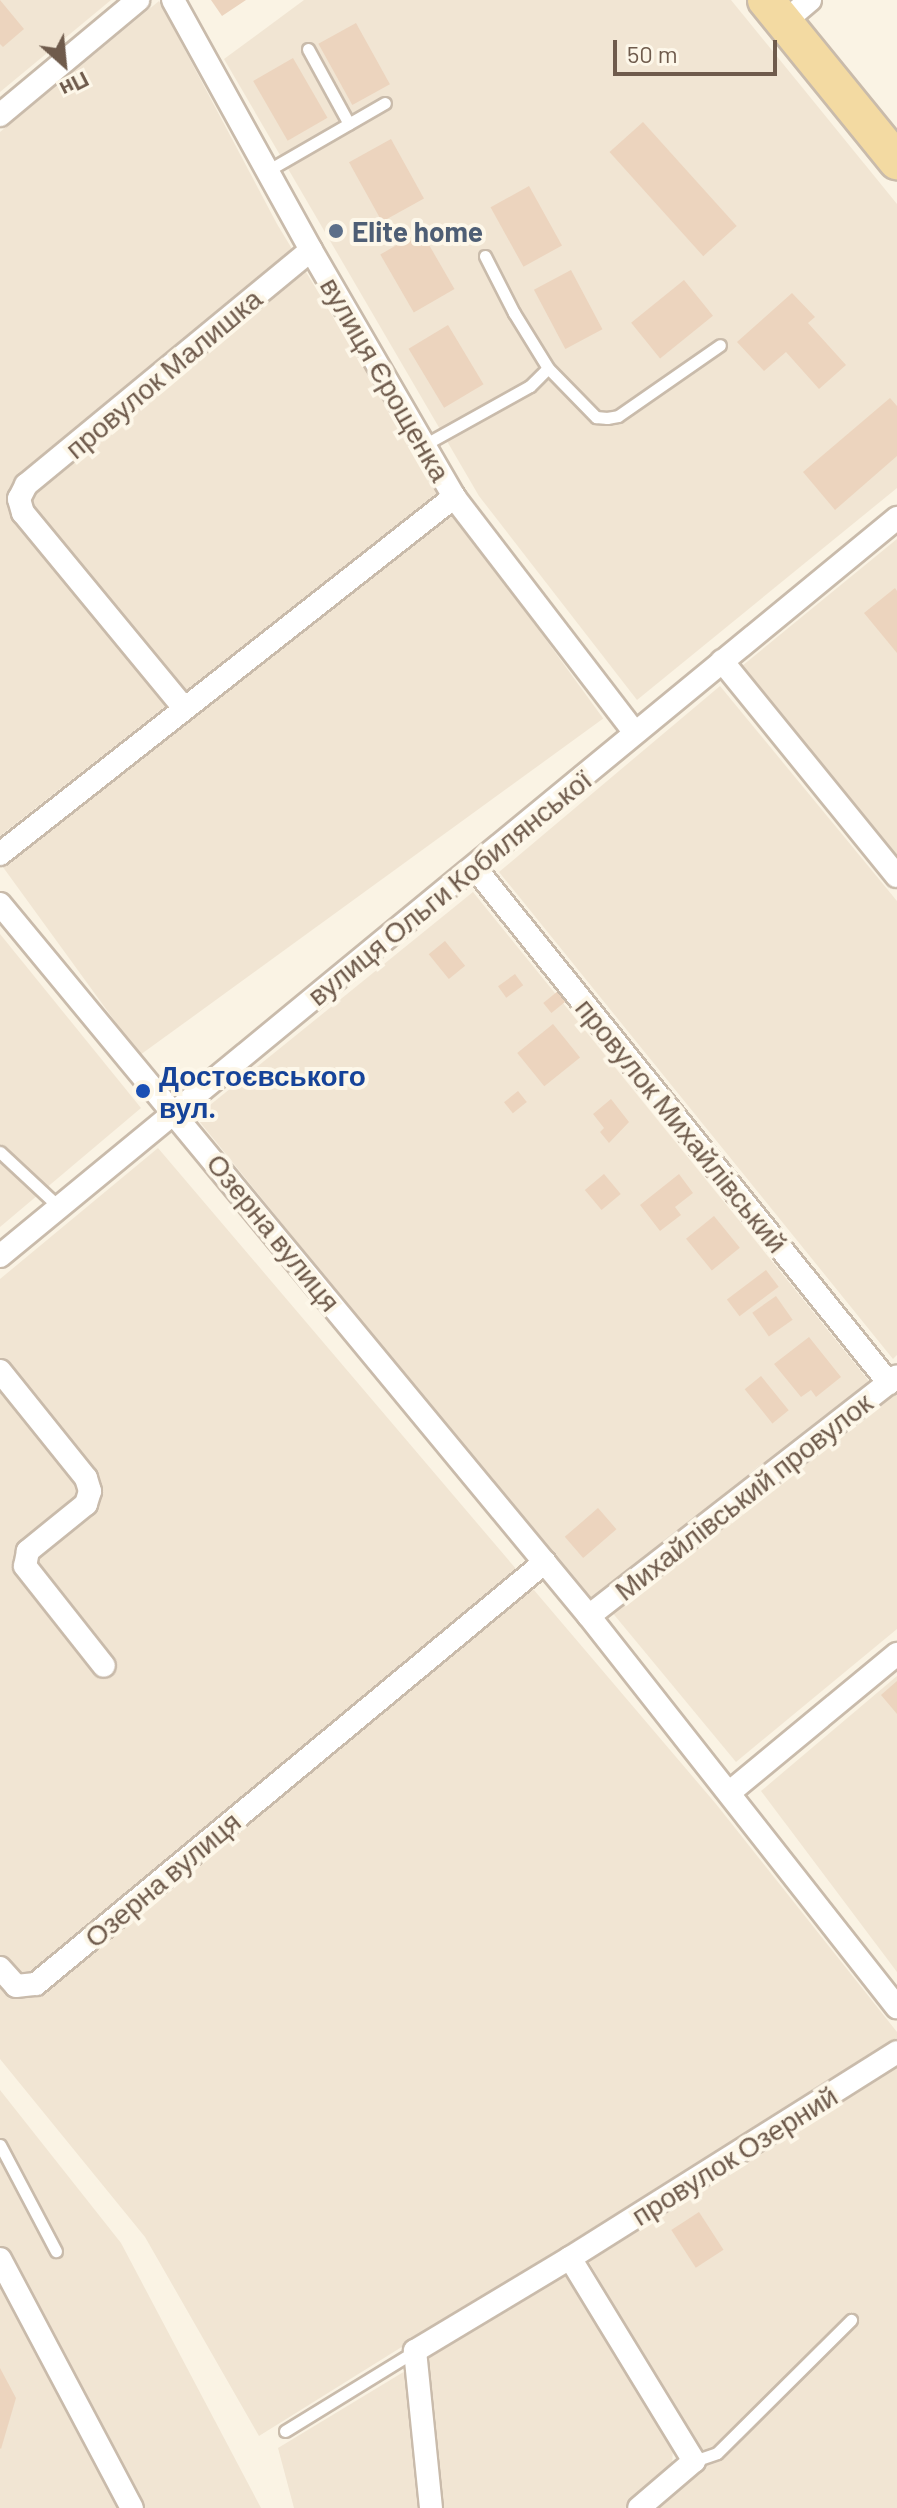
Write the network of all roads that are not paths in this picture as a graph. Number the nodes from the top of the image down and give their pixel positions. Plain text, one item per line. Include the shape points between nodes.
1 (138, 0) edge
2 (173, 0) edge
3 (786, 7) edge
4 (308, 49) dead end
5 (385, 103) dead end
6 (0, 115) edge
7 (349, 124) junction
8 (897, 161) edge
9 (266, 171) junction
10 (311, 250) junction
11 (485, 256) dead end
12 (720, 345) dead end
13 (548, 368) junction
14 (424, 445) junction
15 (454, 497) junction
16 (897, 518) edge
17 (722, 661) junction
18 (184, 708) junction
19 (635, 733) junction
20 (0, 854) edge
21 (475, 868) junction
22 (897, 876) edge
23 (0, 904) edge
24 (175, 1111) junction
25 (0, 1152) edge
26 (59, 1207) junction
27 (0, 1256) edge
28 (0, 1371) edge
29 (893, 1379) edge
30 (545, 1562) junction
31 (589, 1616) junction
32 (897, 1654) edge
33 (104, 1666) dead end
34 (730, 1792) junction
35 (0, 1968) edge
36 (897, 2007) edge
37 (897, 2052) edge
38 (0, 2145) edge
39 (56, 2251) dead end
40 (570, 2258) junction
41 (0, 2259) edge
42 (851, 2320) dead end
43 (415, 2351) junction
44 (285, 2431) dead end
45 (694, 2461) junction
46 (132, 2508) edge
47 (431, 2508) edge
48 (639, 2508) edge

1 - 6 street
2 - 9 street, вулиця Єрощенка
3 - 8 main road
4 - 7 lane
5 - 7 lane
7 - 9 lane
9 - 10 street, вулиця Єрощенка
10 - 14 street, вулиця Єрощенка
10 - 18 street, провулок Малишка via 26,485 19,499 23,513
11 - 13 lane
12 - 13 lane via 618,416 607,418 596,417
13 - 14 lane via 530,386
14 - 15 street, вулиця Єрощенка
15 - 18 street
15 - 19 street, вулиця Єрощенка
16 - 17 street, вулиця Ольги Кобилянської
17 - 19 street, вулиця Ольги Кобилянської
17 - 22 street
18 - 20 street
19 - 21 street, вулиця Ольги Кобилянської
21 - 24 street, вулиця Ольги Кобилянської
21 - 29 street, провулок Михайлівський
23 - 24 street, Озерна вулиця
24 - 26 street, вулиця Ольги Кобилянської
24 - 30 street, Озерна вулиця
25 - 26 lane
26 - 27 street, вулиця Ольги Кобилянської
28 - 33 street via 86,1478 86,1504 28,1551 25,1566
29 - 31 street, Михайлівський провулок
30 - 31 street, Озерна вулиця
30 - 35 street, Озерна вулиця via 36,1984 16,1986
31 - 34 street, Озерна вулиця
32 - 34 street
34 - 36 street, Озерна вулиця
37 - 40 street, провулок Озерний
38 - 39 lane
40 - 43 street, провулок Озерний
40 - 45 street
41 - 46 street
42 - 45 lane via 717,2453
43 - 44 lane
43 - 47 street
45 - 48 street

